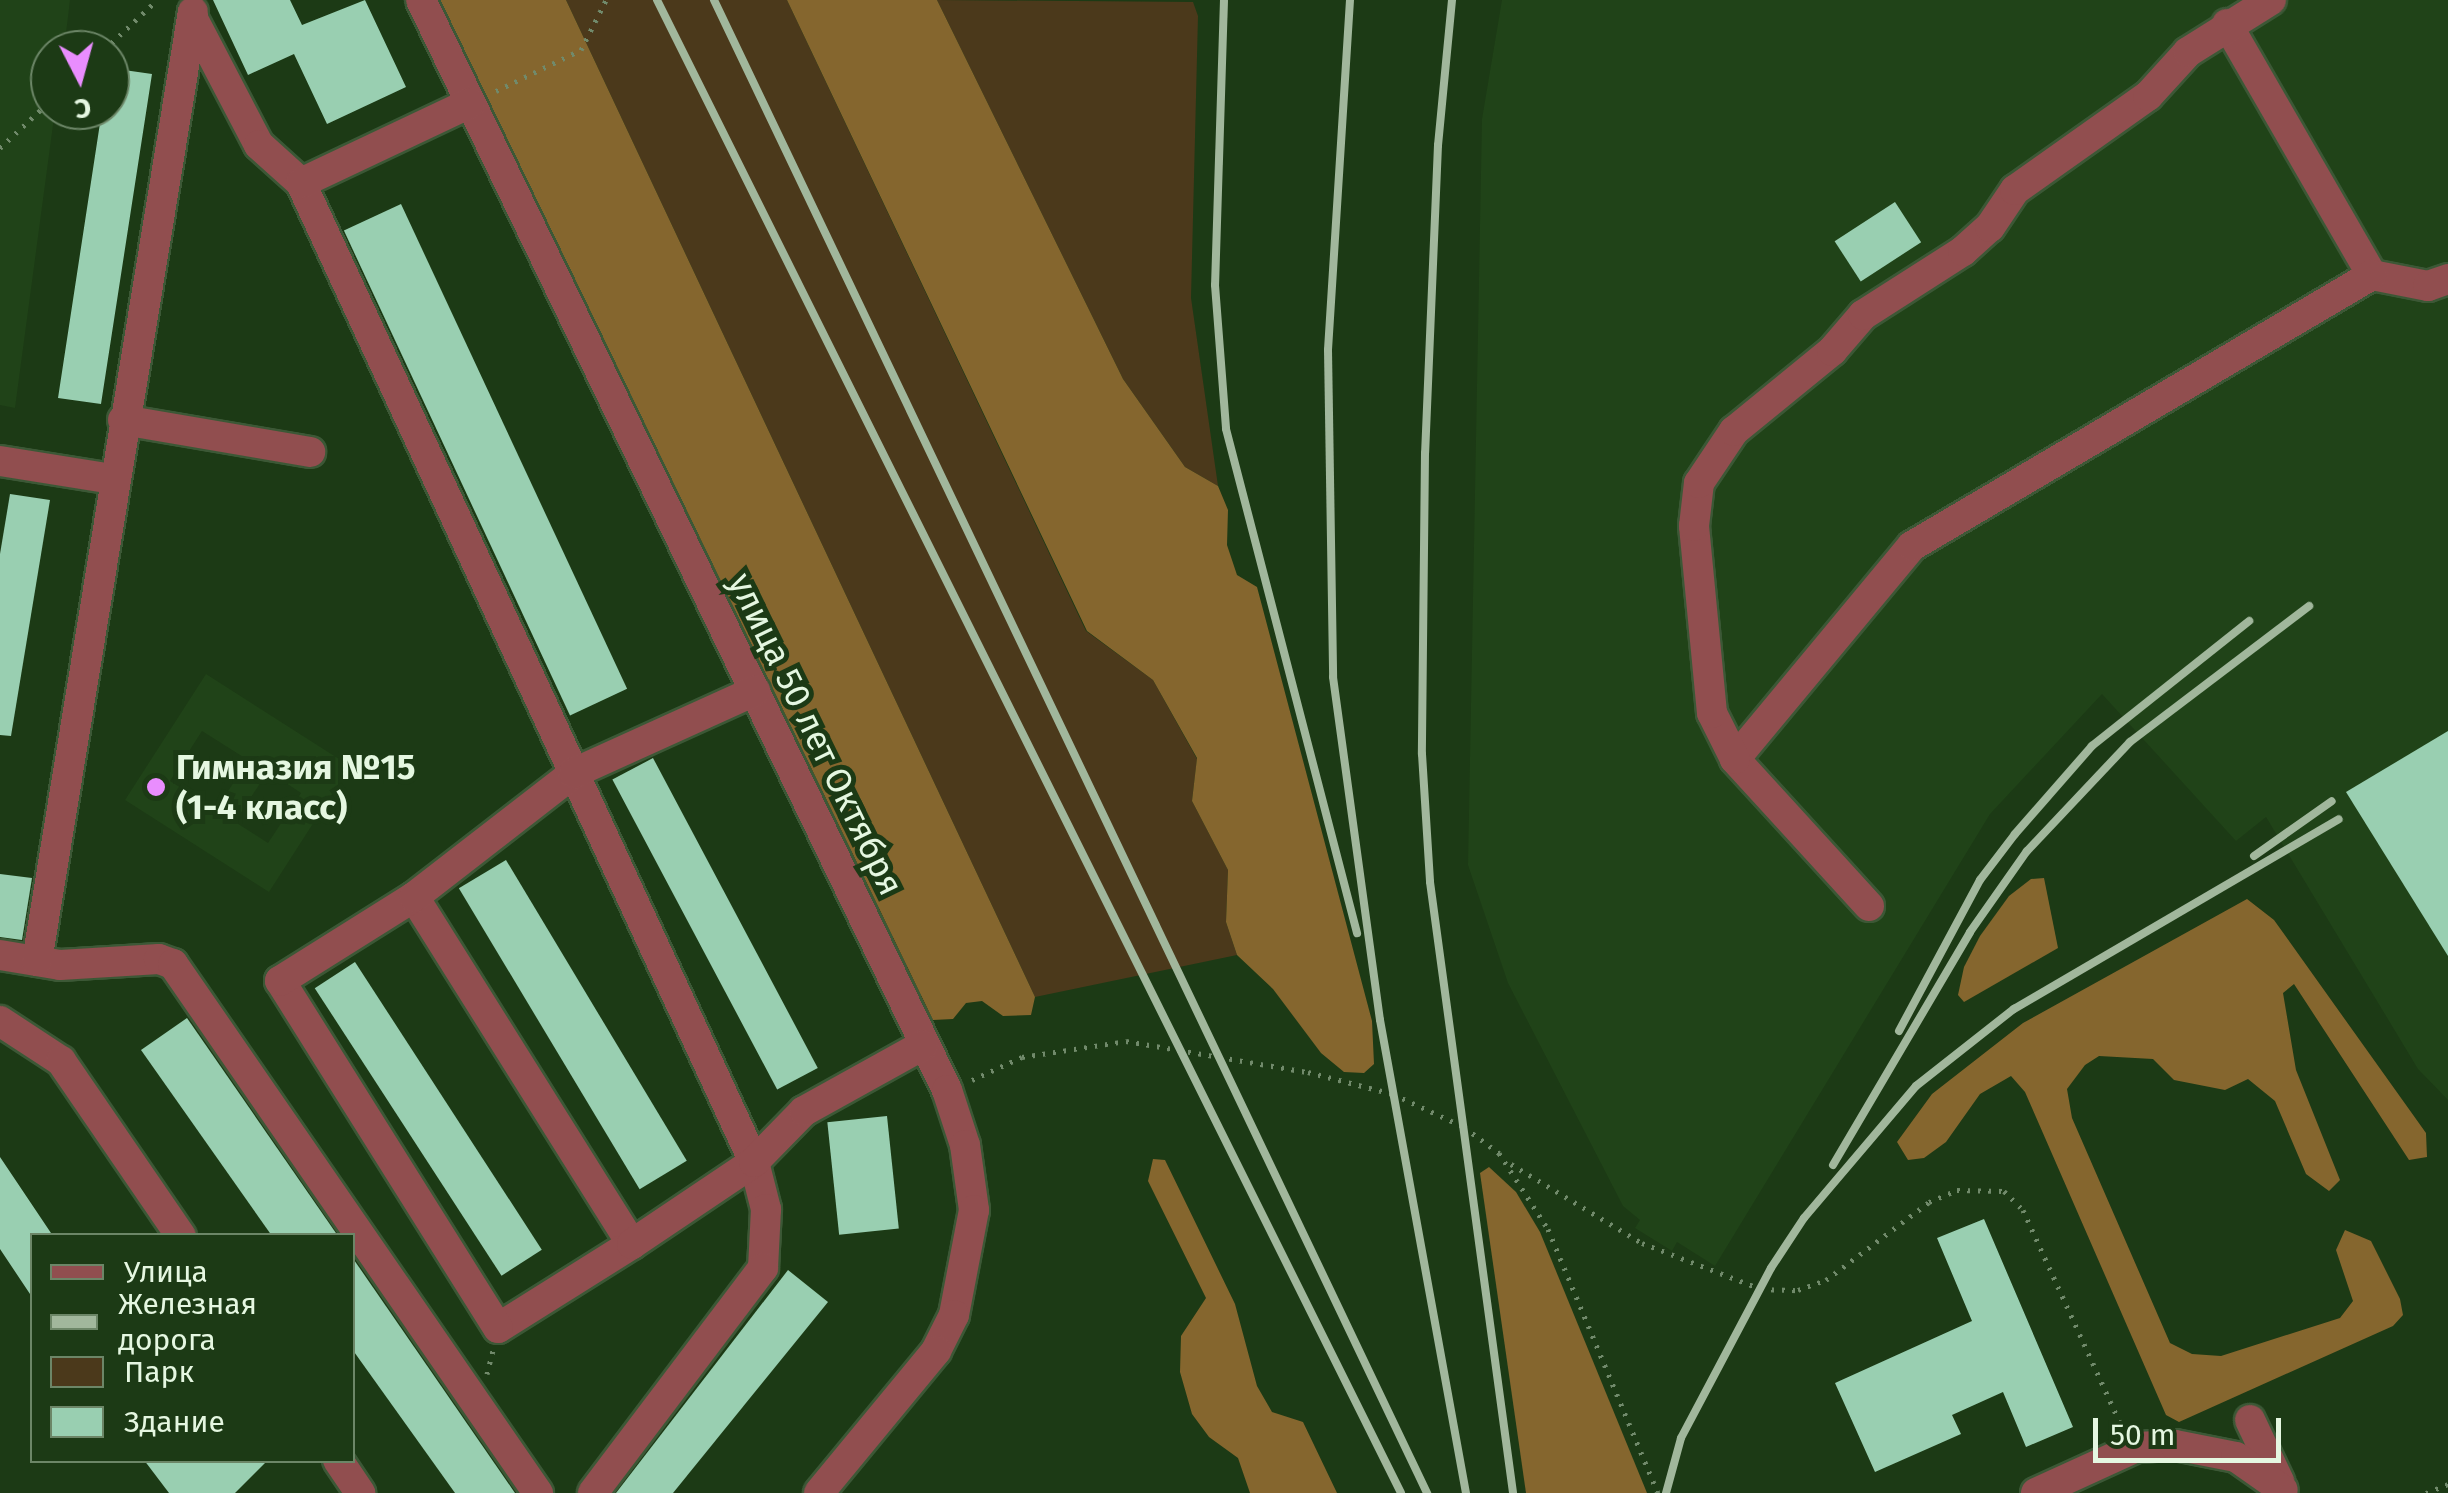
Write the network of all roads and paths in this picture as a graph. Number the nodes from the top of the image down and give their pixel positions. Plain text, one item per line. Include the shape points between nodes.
1 (152, 0) edge
2 (421, 0) edge
3 (606, 0) edge
4 (2271, 0) edge
5 (194, 9) edge
6 (2227, 24) junction
7 (123, 30) edge
8 (470, 103) junction
9 (30, 120) edge
10 (0, 148) edge
11 (301, 183) junction
12 (2372, 275) junction
13 (2448, 279) edge
14 (123, 420) junction
15 (310, 452) dead end
16 (0, 461) edge
17 (113, 480) junction
18 (754, 691) junction
19 (1735, 759) junction
20 (574, 773) junction
21 (414, 897) junction
22 (1869, 906) dead end
23 (0, 955) edge
24 (37, 961) junction
25 (0, 1021) edge
26 (922, 1044) junction
27 (947, 1090) junction
28 (1504, 1159) junction
29 (754, 1162) junction
30 (179, 1233) edge
31 (632, 1244) junction
32 (498, 1328) junction
33 (480, 1404) junction
34 (2250, 1420) dead end
35 (2137, 1447) junction
36 (340, 1463) edge
37 (2448, 1484) edge
38 (2284, 1492) edge
39 (360, 1493) edge
40 (538, 1493) edge
41 (593, 1493) edge
42 (819, 1493) edge
43 (1658, 1493) edge
44 (2036, 1493) edge
45 (2426, 1493) edge

1 - 7 path
2 - 8 street, улица 50 лет Октября
3 - 8 path via 580,50
4 - 6 street
5 - 11 street via 259,145
5 - 14 street
6 - 12 street
6 - 19 street via 2090,142 2036,172 1963,250 1863,315 1832,351 1713,454 1699,484 1696,564 1712,713
8 - 11 street
8 - 18 street, улица 50 лет Октября
9 - 10 path
11 - 20 street
12 - 13 street via 2428,286
12 - 19 street via 1912,546
14 - 15 street
14 - 17 street
16 - 17 street
17 - 24 street
18 - 20 street
18 - 26 street, улица 50 лет Октября
19 - 22 street
20 - 21 street
20 - 29 street
21 - 31 street
21 - 32 street via 280,980
23 - 24 street
24 - 33 street via 173,964
25 - 30 street via 61,1061
26 - 27 street, улица 50 лет Октября
26 - 29 street via 804,1111
27 - 28 path via 1022,1057 1080,1044 1174,1046 1393,1094 1464,1127
27 - 42 street, улица 50 лет Октября via 965,1145 974,1210 958,1300 936,1351
28 - 35 path via 1642,1244 1760,1289 1798,1290 1826,1280 1929,1202 1957,1190 2004,1191 2023,1210 2106,1404
28 - 43 path via 1548,1229
29 - 31 street
29 - 41 street via 766,1208 763,1268
31 - 32 street
32 - 33 path
33 - 40 street
34 - 38 street
35 - 38 street via 2221,1452 2260,1468
35 - 44 street
36 - 39 street
37 - 45 path

